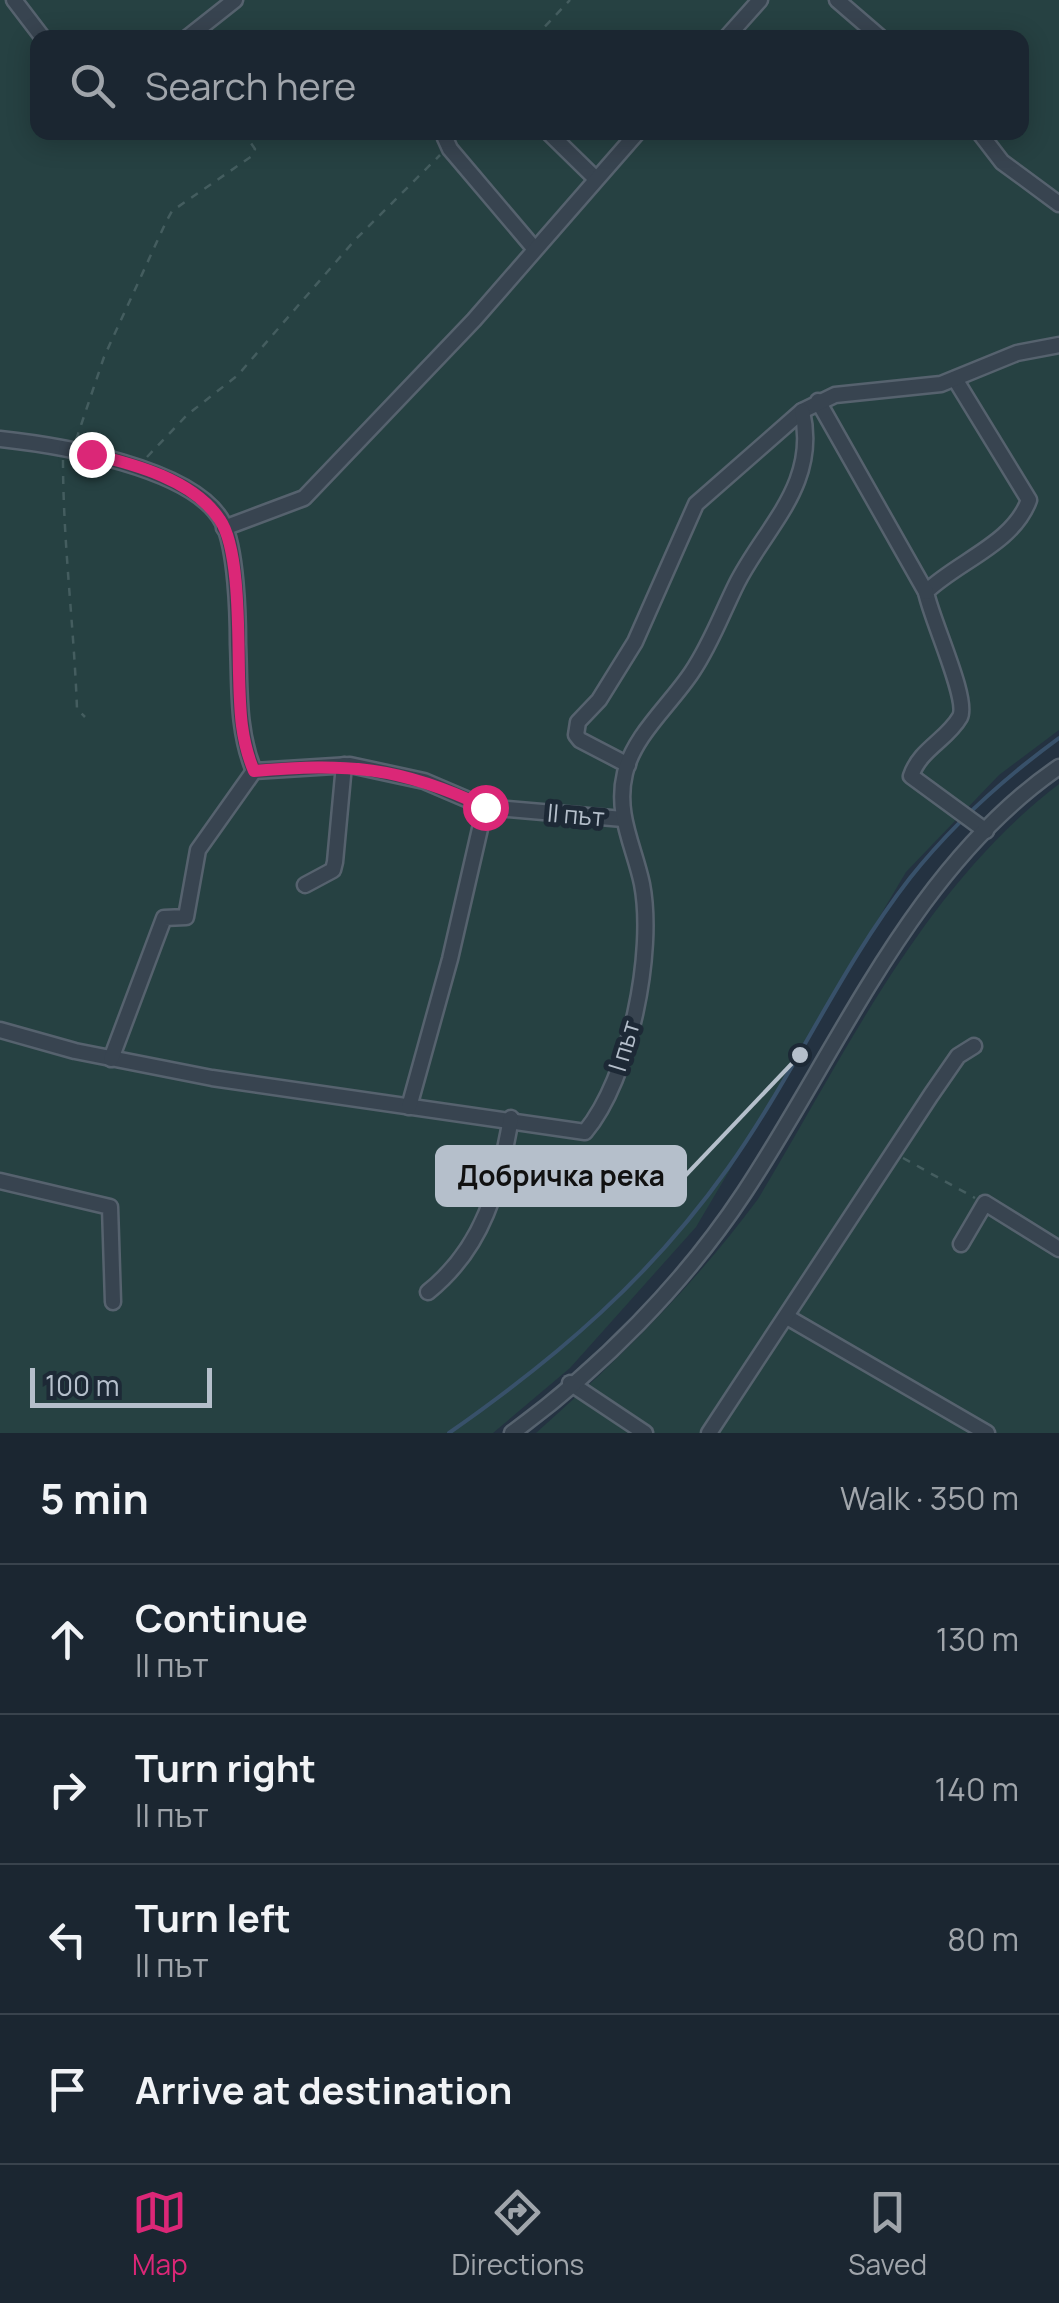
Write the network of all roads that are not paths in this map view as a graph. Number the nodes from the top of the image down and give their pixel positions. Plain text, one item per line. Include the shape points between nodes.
1 (14, 0) edge
2 (234, 0) edge
3 (760, 0) edge
4 (837, 0) edge
5 (37, 30) edge
6 (198, 30) edge
7 (733, 30) edge
8 (872, 30) edge
9 (446, 140) edge
10 (556, 140) edge
11 (631, 140) edge
12 (985, 140) edge
13 (596, 178) junction
14 (1059, 204) edge
15 (533, 247) junction
16 (1059, 345) edge
17 (956, 380) junction
18 (818, 400) junction
19 (802, 411) junction
20 (0, 439) edge
21 (224, 528) junction
22 (926, 592) junction
23 (628, 764) junction
24 (344, 765) junction
25 (1059, 766) edge
26 (254, 771) junction
27 (485, 807) junction
28 (623, 820) junction
29 (986, 831) junction
30 (305, 884) dead end
31 (0, 1030) edge
32 (974, 1046) dead end
33 (110, 1059) junction
34 (409, 1107) junction
35 (512, 1118) junction
36 (0, 1182) edge
37 (961, 1244) dead end
38 (1059, 1250) edge
39 (428, 1292) dead end
40 (113, 1302) dead end
41 (787, 1317) junction
42 (570, 1384) junction
43 (512, 1433) edge
44 (645, 1433) edge
45 (708, 1433) edge
46 (987, 1433) edge

1 - 5 street
2 - 6 street
3 - 7 street
4 - 8 street
9 - 15 street
10 - 13 street
11 - 13 street
12 - 14 street via 1002,162
13 - 15 street
15 - 21 street via 474,320 304,498
16 - 17 street via 1017,353
17 - 18 street
17 - 22 street via 1029,500 984,553
18 - 19 street
18 - 22 street
19 - 23 street via 803,454 785,513 743,572 692,673
19 - 23 street via 696,504 635,642 578,722 580,740
20 - 21 street via 138,466 210,506
21 - 26 street via 242,740
22 - 29 street via 962,714 924,751 911,776
23 - 28 street, І път
24 - 26 street, ІІ път
24 - 27 street, ІІ път via 424,781
24 - 30 street via 336,862
25 - 29 street
26 - 33 street via 203,840 186,917 164,918
27 - 28 street, ІІ път
27 - 34 street
28 - 35 street, І път via 646,925 622,1059 585,1132
29 - 42 street via 898,940 714,1236 644,1317
31 - 33 street, І път
32 - 41 street via 958,1056
33 - 34 street, І път
34 - 35 street, І път
35 - 39 street via 486,1219 456,1270
36 - 40 street via 112,1210
37 - 38 street via 985,1203
41 - 45 street
41 - 46 street
42 - 43 street
42 - 44 street

